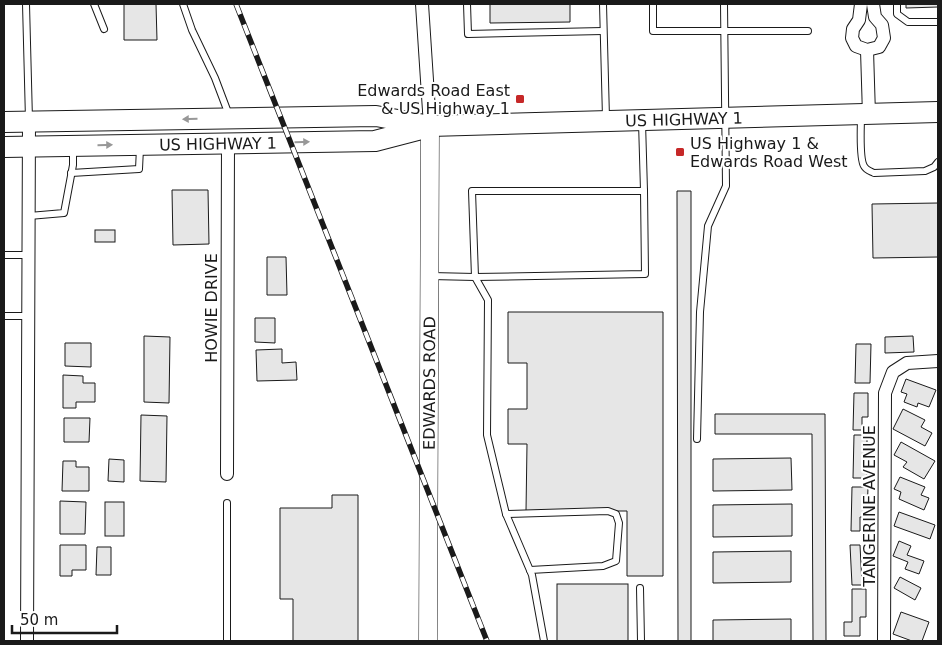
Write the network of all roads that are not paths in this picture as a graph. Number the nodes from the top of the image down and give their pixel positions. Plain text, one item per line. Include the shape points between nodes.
1 (26, 4) edge
2 (94, 4) edge
3 (183, 4) edge
4 (422, 4) edge
5 (468, 4) edge
6 (603, 4) edge
7 (653, 4) edge
8 (724, 4) edge
9 (861, 4) edge
10 (873, 4) edge
11 (897, 4) edge
12 (938, 22) edge
13 (104, 29) dead end
14 (808, 30) dead end
15 (603, 31) junction
16 (724, 31) junction
17 (867, 50) junction
18 (938, 112) edge
19 (865, 115) junction
20 (231, 118) junction
21 (725, 119) junction
22 (29, 121) junction
23 (642, 121) junction
24 (4, 122) edge
25 (606, 122) junction
26 (430, 126) junction
27 (140, 144) junction
28 (228, 144) junction
29 (29, 146) junction
30 (73, 146) junction
31 (4, 147) edge
32 (938, 162) edge
33 (72, 173) junction
34 (644, 191) junction
35 (29, 216) junction
36 (4, 255) edge
37 (29, 255) junction
38 (430, 276) junction
39 (475, 277) junction
40 (4, 316) edge
41 (28, 316) junction
42 (938, 361) edge
43 (697, 439) dead end
44 (227, 474) dead end
45 (227, 503) dead end
46 (506, 514) junction
47 (530, 570) junction
48 (640, 588) dead end
49 (27, 641) edge
50 (227, 641) edge
51 (428, 641) edge
52 (544, 641) edge
53 (640, 641) edge
54 (884, 641) edge

1 - 22 lane
2 - 13 lane
3 - 20 lane
4 - 26 street
5 - 15 lane via 468,34
6 - 15 lane
7 - 16 lane via 653,31
8 - 16 lane
9 - 17 street via 860,20 853,29 852,38 856,46
10 - 17 street via 884,38 879,47
11 - 12 lane via 897,14 908,22
14 - 16 lane
15 - 25 lane
16 - 21 lane
17 - 19 street
18 - 19 main road, US HIGHWAY 1
19 - 21 main road, US HIGHWAY 1
19 - 32 lane via 861,156 867,170 874,173 925,170
20 -> 22 main road, US HIGHWAY 1
20 - 26 main road, US HIGHWAY 1 via 376,116
21 - 23 main road, US HIGHWAY 1
21 - 43 lane via 726,186 708,226 700,312
22 - 24 main road, US HIGHWAY 1
22 - 29 street
23 - 25 main road, US HIGHWAY 1
23 - 34 lane
25 - 26 main road, US HIGHWAY 1
28 -> 26 main road, US HIGHWAY 1 via 375,141
26 - 38 main road, EDWARDS ROAD
27 - 28 main road, US HIGHWAY 1
30 -> 27 main road, US HIGHWAY 1
27 - 33 lane via 139,169
28 - 44 street, HOWIE DRIVE
29 - 30 main road, US HIGHWAY 1
29 - 31 main road, US HIGHWAY 1
29 - 35 street
30 - 33 lane
33 - 35 lane via 64,213
34 - 39 lane via 645,274
34 - 39 lane via 472,191
35 - 37 street
36 - 37 lane
37 - 41 street
38 - 39 lane
38 - 51 main road, EDWARDS ROAD
39 - 46 lane via 488,300 487,434
40 - 41 lane
41 - 49 street
42 - 54 street, TANGERINE AVENUE via 907,363 893,372 885,393
45 - 50 lane
46 - 47 lane
46 - 47 lane via 608,511 616,514 619,523 616,561 603,566
47 - 52 lane
48 - 53 lane

